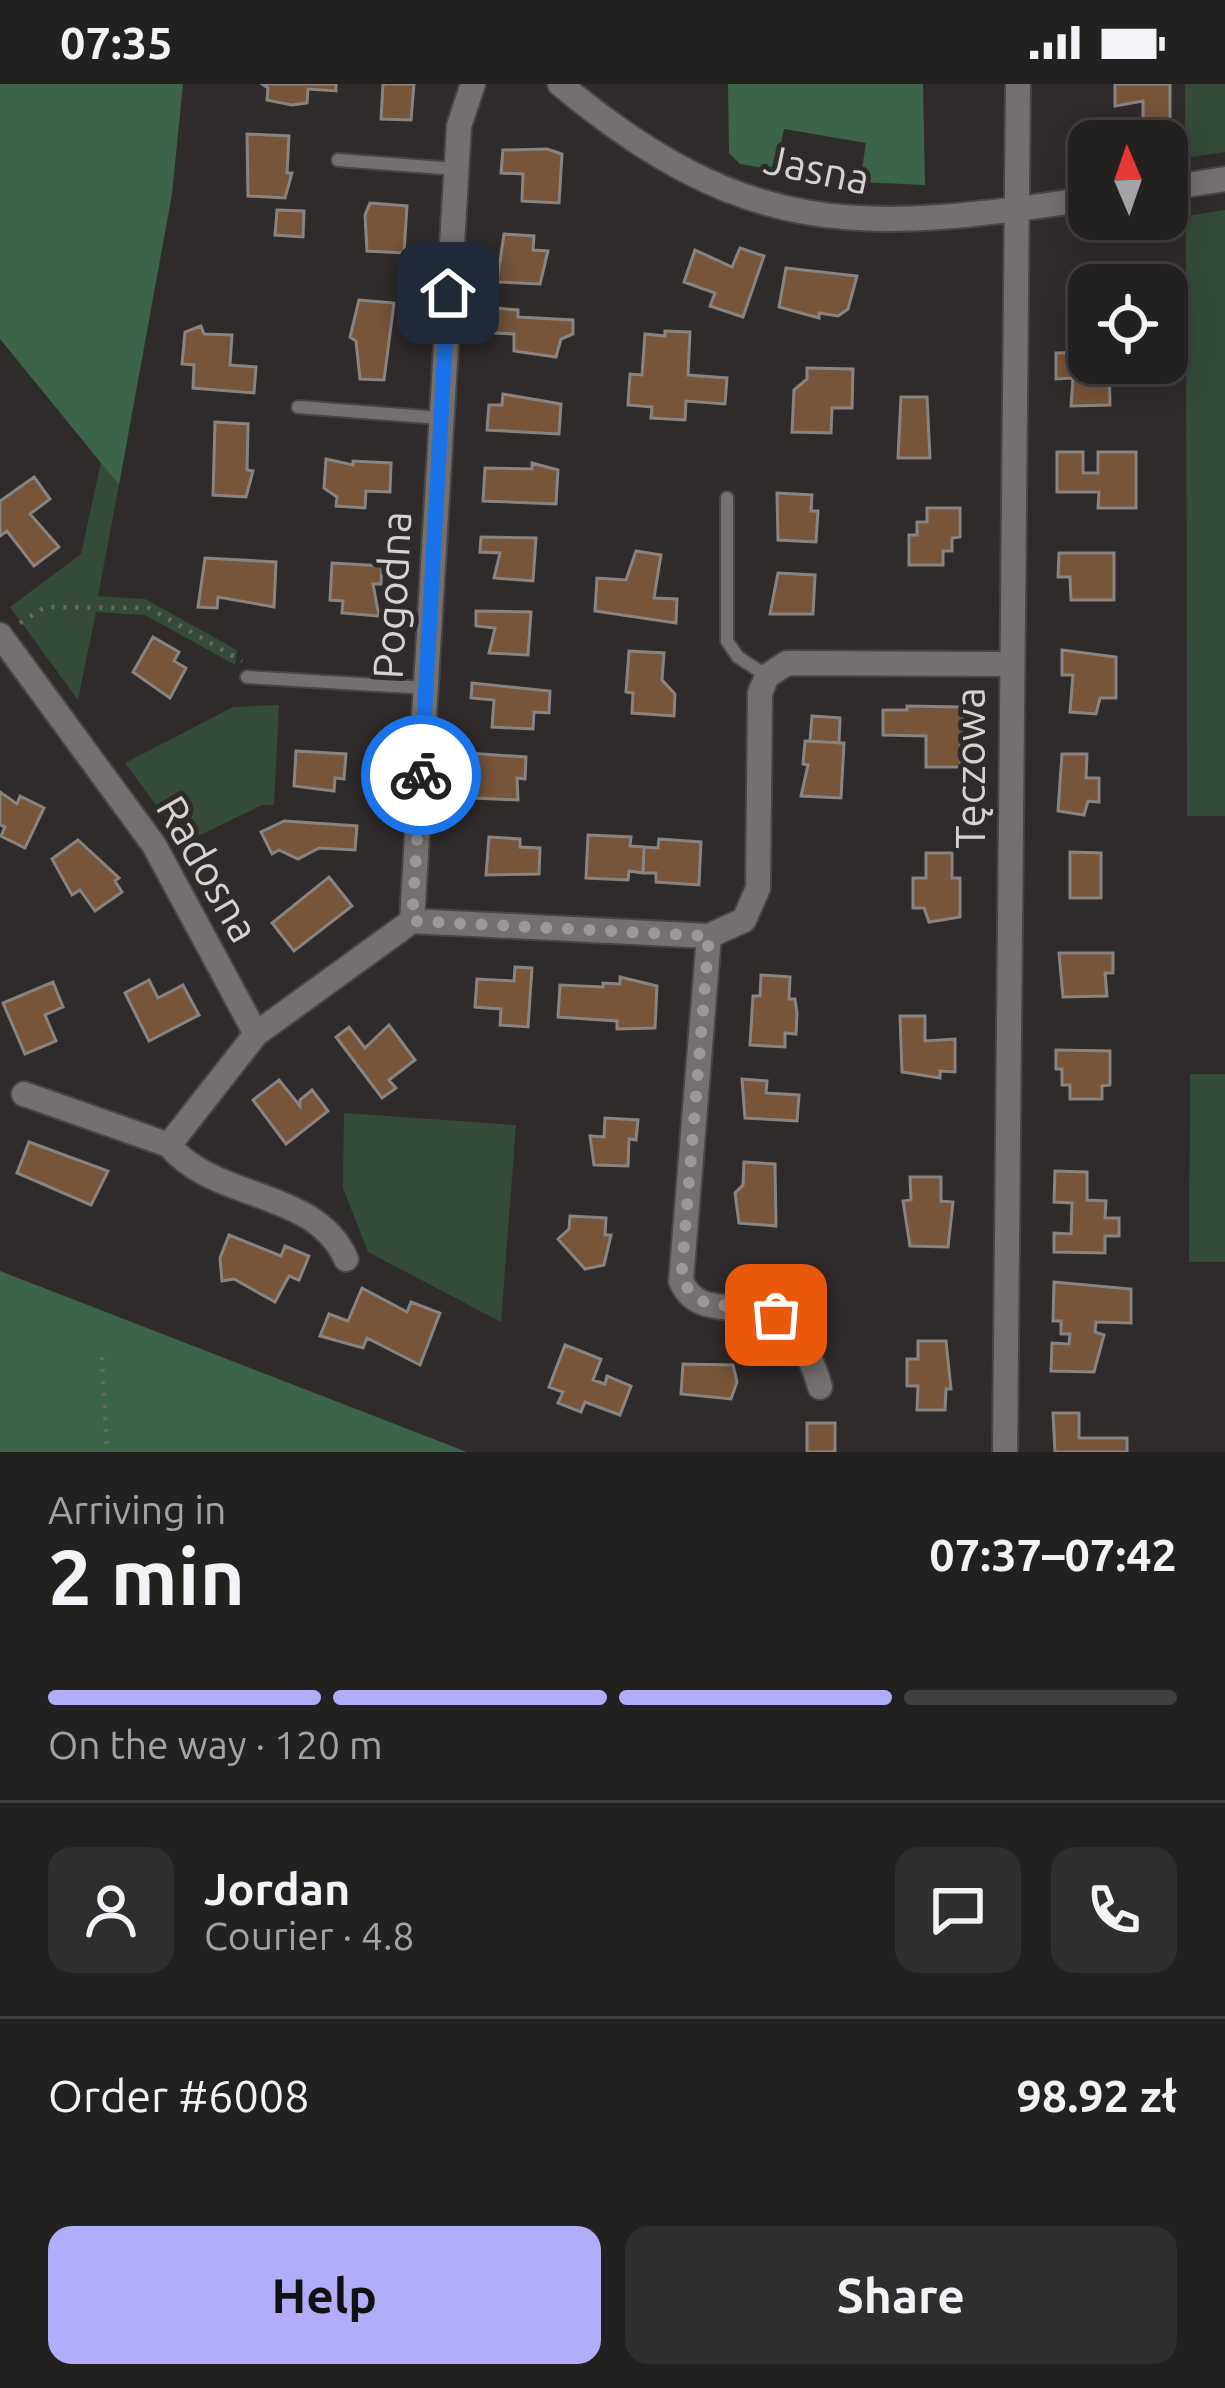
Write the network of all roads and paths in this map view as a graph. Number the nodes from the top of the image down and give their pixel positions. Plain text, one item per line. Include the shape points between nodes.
1 (473, 84) edge
2 (560, 84) edge
3 (1018, 84) edge
4 (338, 160) dead end
5 (456, 169) junction
6 (1225, 179) edge
7 (1188, 185) edge
8 (1068, 202) edge
9 (1013, 211) junction
10 (298, 407) dead end
11 (440, 418) junction
12 (727, 498) dead end
13 (1, 636) edge
14 (1010, 664) junction
15 (767, 676) junction
16 (248, 677) joint
17 (427, 688) junction
18 (412, 921) junction
19 (709, 936) junction
20 (256, 1034) junction
21 (24, 1094) dead end
22 (169, 1145) junction
23 (346, 1259) dead end
24 (102, 1357) dead end
25 (820, 1387) dead end
26 (107, 1452) edge
27 (1005, 1452) edge

1 - 5 street, Pogodna via 462,104
2 - 9 street, Jasna via 688,175 784,209 881,223
3 - 9 street, Tęczowa
4 - 5 lane
5 - 11 street, Pogodna
6 - 7 street
8 - 9 street, Jasna
9 - 14 street, Tęczowa
10 - 11 lane
11 - 17 street, Pogodna
12 - 15 lane via 727,641
13 - 16 path via 45,607 149,608 242,661
13 - 20 street, Radosna via 154,845
14 - 15 street via 788,663
14 - 27 street, Tęczowa
15 - 19 street via 760,693 758,888 744,920
16 - 17 lane
17 - 18 street, Pogodna
18 - 19 street
18 - 20 street
19 - 25 street via 681,1281 700,1301 788,1324
20 - 22 street
21 - 22 street
22 - 23 street via 197,1170 316,1220
24 - 26 path

